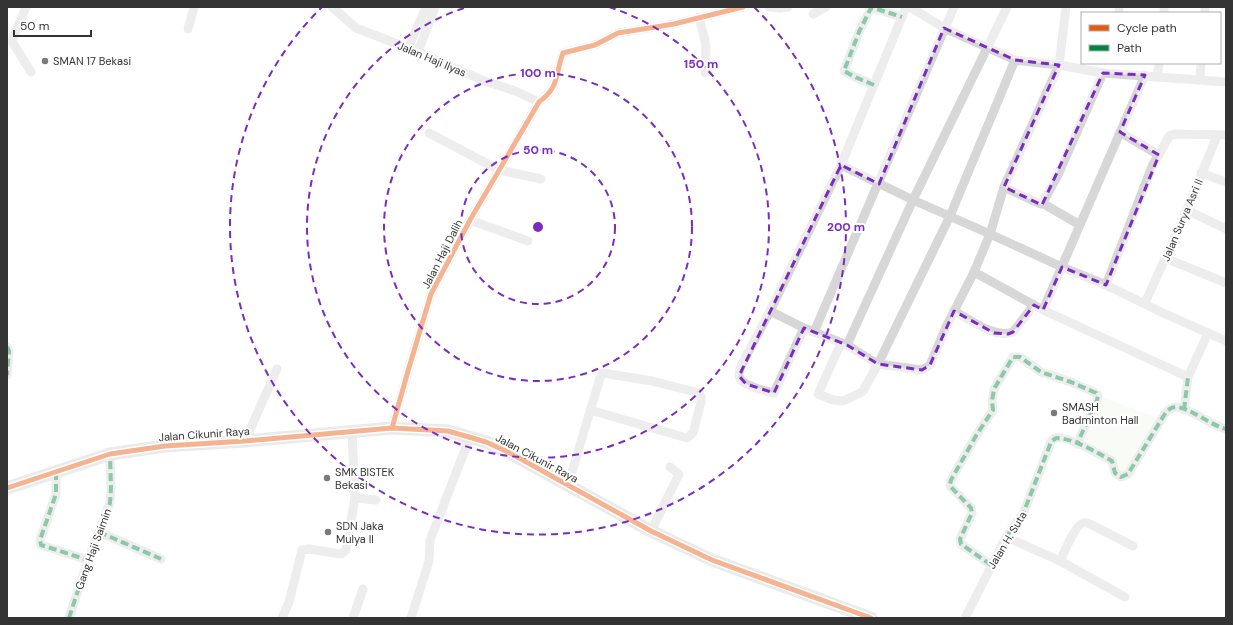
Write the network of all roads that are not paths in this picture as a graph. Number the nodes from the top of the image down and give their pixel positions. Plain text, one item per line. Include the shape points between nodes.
1 (26, 7) edge
2 (194, 7) edge
3 (332, 7) edge
4 (426, 7) edge
5 (435, 7) edge
6 (743, 7) edge
7 (769, 7) edge
8 (788, 7) edge
9 (826, 7) edge
10 (906, 7) edge
11 (910, 7) edge
12 (954, 7) edge
13 (1007, 7) edge
14 (1066, 7) edge
15 (813, 14) dead end
16 (699, 17) junction
17 (902, 17) junction
18 (944, 28) junction
19 (188, 29) dead end
20 (988, 47) junction
21 (408, 48) junction
22 (418, 52) junction
23 (1015, 60) junction
24 (1116, 64) edge
25 (1159, 64) edge
26 (1201, 64) edge
27 (1059, 65) junction
28 (31, 72) dead end
29 (705, 73) dead end
30 (1103, 73) junction
31 (1116, 73) junction
32 (1145, 75) junction
33 (1157, 77) junction
34 (1200, 80) junction
35 (1226, 82) edge
36 (874, 85) junction
37 (539, 102) junction
38 (1120, 132) junction
39 (429, 133) dead end
40 (1222, 135) edge
41 (1159, 155) junction
42 (841, 165) junction
43 (499, 170) junction
44 (1202, 173) junction
45 (540, 178) dead end
46 (1226, 182) edge
47 (879, 184) junction
48 (1004, 187) junction
49 (913, 200) junction
50 (1042, 203) junction
51 (1187, 210) junction
52 (950, 216) junction
53 (470, 220) junction
54 (1080, 225) junction
55 (1226, 229) edge
56 (990, 234) junction
57 (528, 241) dead end
58 (1165, 258) junction
59 (1062, 267) junction
60 (974, 272) junction
61 (1226, 283) edge
62 (1106, 285) junction
63 (1145, 304) junction
64 (1034, 305) junction
65 (1043, 310) junction
66 (770, 311) junction
67 (954, 311) junction
68 (804, 328) junction
69 (814, 332) junction
70 (1208, 333) junction
71 (1226, 341) edge
72 (844, 344) junction
73 (7, 346) edge
74 (878, 364) junction
75 (277, 369) dead end
76 (7, 375) edge
77 (1188, 377) junction
78 (590, 410) junction
79 (1184, 410) junction
80 (392, 428) junction
81 (1226, 429) edge
82 (352, 432) junction
83 (470, 437) junction
84 (245, 441) junction
85 (1077, 444) junction
86 (110, 454) junction
87 (670, 468) dead end
88 (56, 472) junction
89 (568, 485) junction
90 (7, 488) edge
91 (355, 498) junction
92 (376, 500) dead end
93 (651, 531) junction
94 (99, 532) junction
95 (1006, 537) junction
96 (1133, 546) dead end
97 (161, 559) dead end
98 (88, 560) junction
99 (1060, 561) junction
100 (991, 565) junction
101 (363, 589) dead end
102 (1125, 597) dead end
103 (69, 618) edge
104 (282, 618) edge
105 (353, 618) edge
106 (411, 618) edge
107 (871, 618) edge
108 (965, 618) edge

1 - 28 street via 13,43
2 - 19 street
3 - 21 street, Jalan Haji Ilyas via 356,28
4 - 21 street
5 - 22 street
6 - 16 street
7 - 8 street
9 - 15 street
10 - 17 street
11 - 18 street
12 - 18 street
13 - 20 street
14 - 27 street
16 - 29 street via 706,45
16 - 37 street, Jalan Haji Dalih via 674,24 618,33 595,45 563,53 554,86
17 - 36 street
17 - 36 street via 871,8 859,32 844,71
18 - 20 street
18 - 47 street
20 - 23 street
20 - 49 street
21 - 22 street, Jalan Haji Ilyas
22 - 37 street, Jalan Haji Ilyas
23 - 27 street
23 - 52 street
24 - 31 street
25 - 33 street
26 - 34 street
27 - 30 street
27 - 48 street
30 - 31 street
30 - 50 street via 1058,175
31 - 32 street
32 - 33 street
32 - 38 street
33 - 34 street
34 - 35 street
36 - 42 street
37 - 43 street, Jalan Haji Dalih
38 - 41 street
38 - 54 street
39 - 43 street
40 - 41 street via 1175,134 1169,136
40 - 44 street, Jalan Surya Asri II
41 - 62 street
42 - 47 street
42 - 66 street
43 - 45 street
43 - 53 street, Jalan Haji Dalih
44 - 46 street
44 - 51 street, Jalan Surya Asri II
47 - 49 street
47 - 69 street
48 - 50 street
48 - 56 street
49 - 52 street
49 - 72 street
50 - 54 street
51 - 55 street
51 - 58 street, Jalan Surya Asri II
52 - 56 street
52 - 74 street
53 - 57 street
53 - 80 street, Jalan Haji Dalih via 431,294
54 - 59 street
56 - 59 street
56 - 60 street
58 - 61 street
58 - 63 street, Jalan Surya Asri II
59 - 62 street
59 - 65 street
60 - 64 street
60 - 67 street
62 - 63 street
63 - 70 street
64 - 65 street
64 - 67 street via 1013,332 1002,335
65 - 77 street
66 - 68 street
66 - 68 street via 740,368 738,376 746,384 774,393
67 - 74 street via 933,360 926,368 922,370
68 - 69 street
69 - 72 street
70 - 71 street
70 - 77 street
72 - 74 street
72 - 74 street via 818,394 843,401 860,393
73 - 76 street
75 - 84 street
77 - 79 street
78 - 78 street via 601,375 605,373 686,389 699,393 702,400 693,433 687,438
78 - 89 street
79 - 81 street
79 - 85 street, Jalan H. Suta via 1176,407 1166,412 1128,474 1121,477 1115,473 1112,461
80 - 82 street, Jalan Cikunir Raya
80 - 83 street, Jalan Cikunir Raya via 448,431
82 - 84 street, Jalan Cikunir Raya
82 - 91 street
83 - 89 street, Jalan Cikunir Raya via 508,452
83 - 106 street via 430,540 429,561
84 - 86 street, Jalan Cikunir Raya via 165,446
85 - 95 street, Jalan H. Suta via 1059,438 1051,442 1023,514
85 - 100 street via 1098,400 1096,393 1041,372 1020,357 1013,358 994,389 993,410 950,484 972,513 960,539 961,544
86 - 88 street, Jalan Cikunir Raya
86 - 94 street, Gang Haji Saimin via 110,503
87 - 93 street via 679,474
88 - 90 street, Jalan Cikunir Raya
88 - 98 street via 56,494 40,540 41,544
89 - 93 street, Jalan Cikunir Raya
91 - 92 street
91 - 104 street via 346,550 341,554 302,550 289,602
93 - 107 street, Jalan Cikunir Raya via 712,560
94 - 97 street
94 - 98 street, Gang Haji Saimin
95 - 99 street
95 - 100 street, Jalan H. Suta
96 - 99 street via 1085,522 1076,528
98 - 103 street, Gang Haji Saimin
99 - 102 street
100 - 108 street, Jalan H. Suta
101 - 105 street

